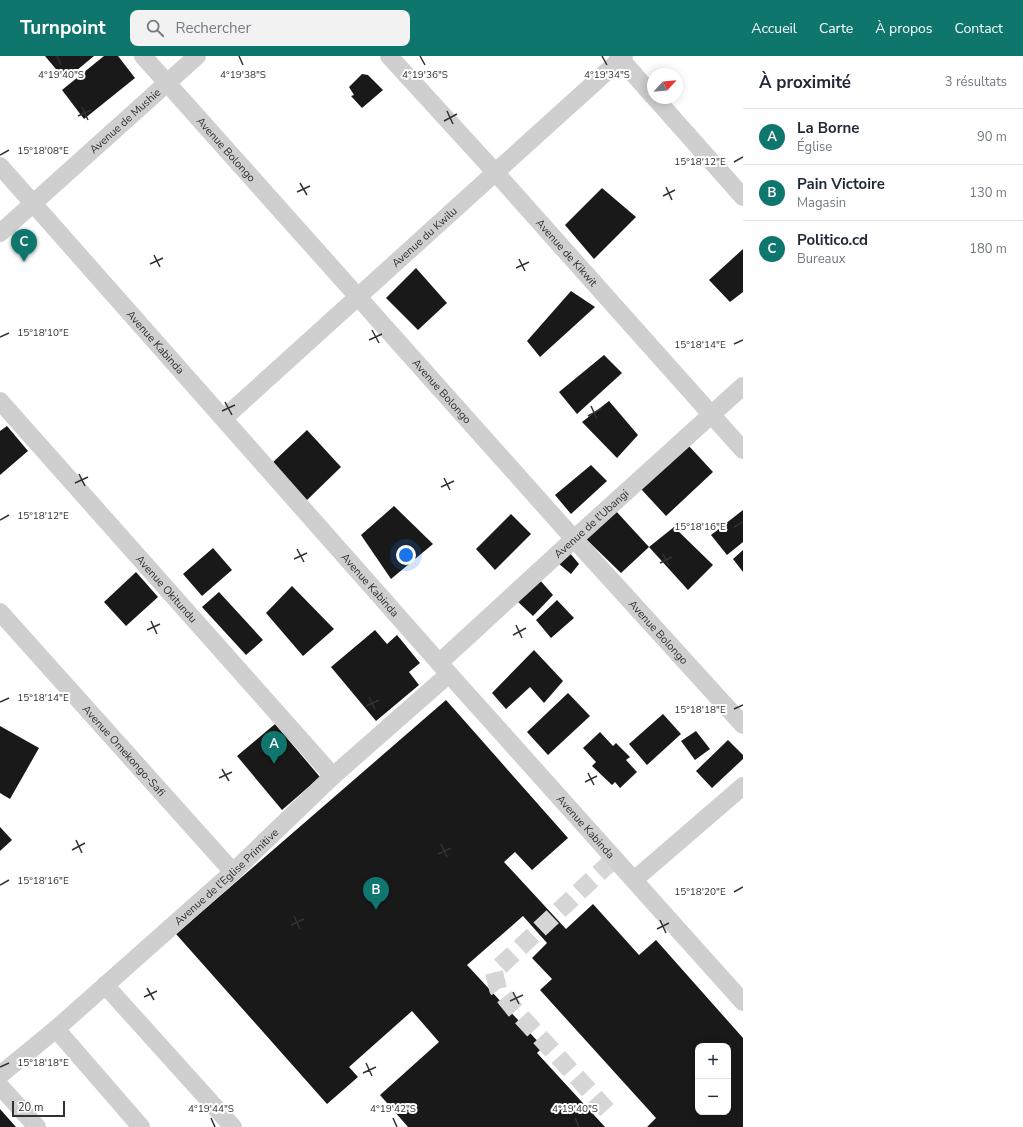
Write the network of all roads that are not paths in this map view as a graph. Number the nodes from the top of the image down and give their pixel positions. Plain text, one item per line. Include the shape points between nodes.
1 (143, 56) edge
2 (196, 56) edge
3 (389, 56) edge
4 (621, 57) edge
5 (167, 82) junction
6 (647, 89) edge
7 (660, 104) edge
8 (0, 166) edge
9 (495, 172) junction
10 (743, 197) edge
11 (33, 203) junction
12 (0, 233) edge
13 (358, 298) junction
14 (743, 386) edge
15 (0, 401) edge
16 (711, 415) junction
17 (224, 418) junction
18 (743, 450) edge
19 (574, 539) junction
20 (0, 612) edge
21 (445, 668) junction
22 (743, 725) edge
23 (333, 776) junction
24 (743, 786) edge
25 (233, 872) junction
26 (634, 880) junction
27 (105, 985) junction
28 (743, 1002) edge
29 (56, 1029) junction
30 (0, 1075) edge
31 (0, 1086) edge
32 (37, 1127) edge
33 (141, 1127) edge
34 (233, 1127) edge

1 - 5 street, Avenue Bolongo
2 - 5 street, Avenue de Mushie
3 - 9 street, Avenue de Kikwit
4 - 6 street
4 - 9 street, Avenue du Kwilu
5 - 11 street, Avenue de Mushie
5 - 13 street, Avenue Bolongo
7 - 10 street
8 - 11 street, Avenue Kabinda
9 - 13 street, Avenue du Kwilu
9 - 16 street, Avenue de Kikwit
11 - 12 street, Avenue de Mushie
11 - 17 street, Avenue Kabinda
13 - 17 street, Avenue du Kwilu
13 - 19 street, Avenue Bolongo
14 - 16 street, Avenue de l'Ubangi
15 - 23 street, Avenue Okitundu
16 - 18 street, Avenue de Kikwit
16 - 19 street, Avenue de l'Ubangi
17 - 21 street, Avenue Kabinda
19 - 21 street, Avenue de l'Ubangi
19 - 22 street, Avenue Bolongo
20 - 25 street, Avenue Omekongo-Safi
21 - 23 street, Avenue de l'Eglise Primitive
21 - 26 street, Avenue Kabinda
23 - 25 street, Avenue de l'Eglise Primitive
24 - 26 street
25 - 27 street, Avenue de l'Eglise Primitive
26 - 28 street, Avenue Kabinda
27 - 29 street, Avenue de l'Eglise Primitive
27 - 34 street
29 - 30 street, Avenue de l'Eglise Primitive
29 - 33 street
31 - 32 street

